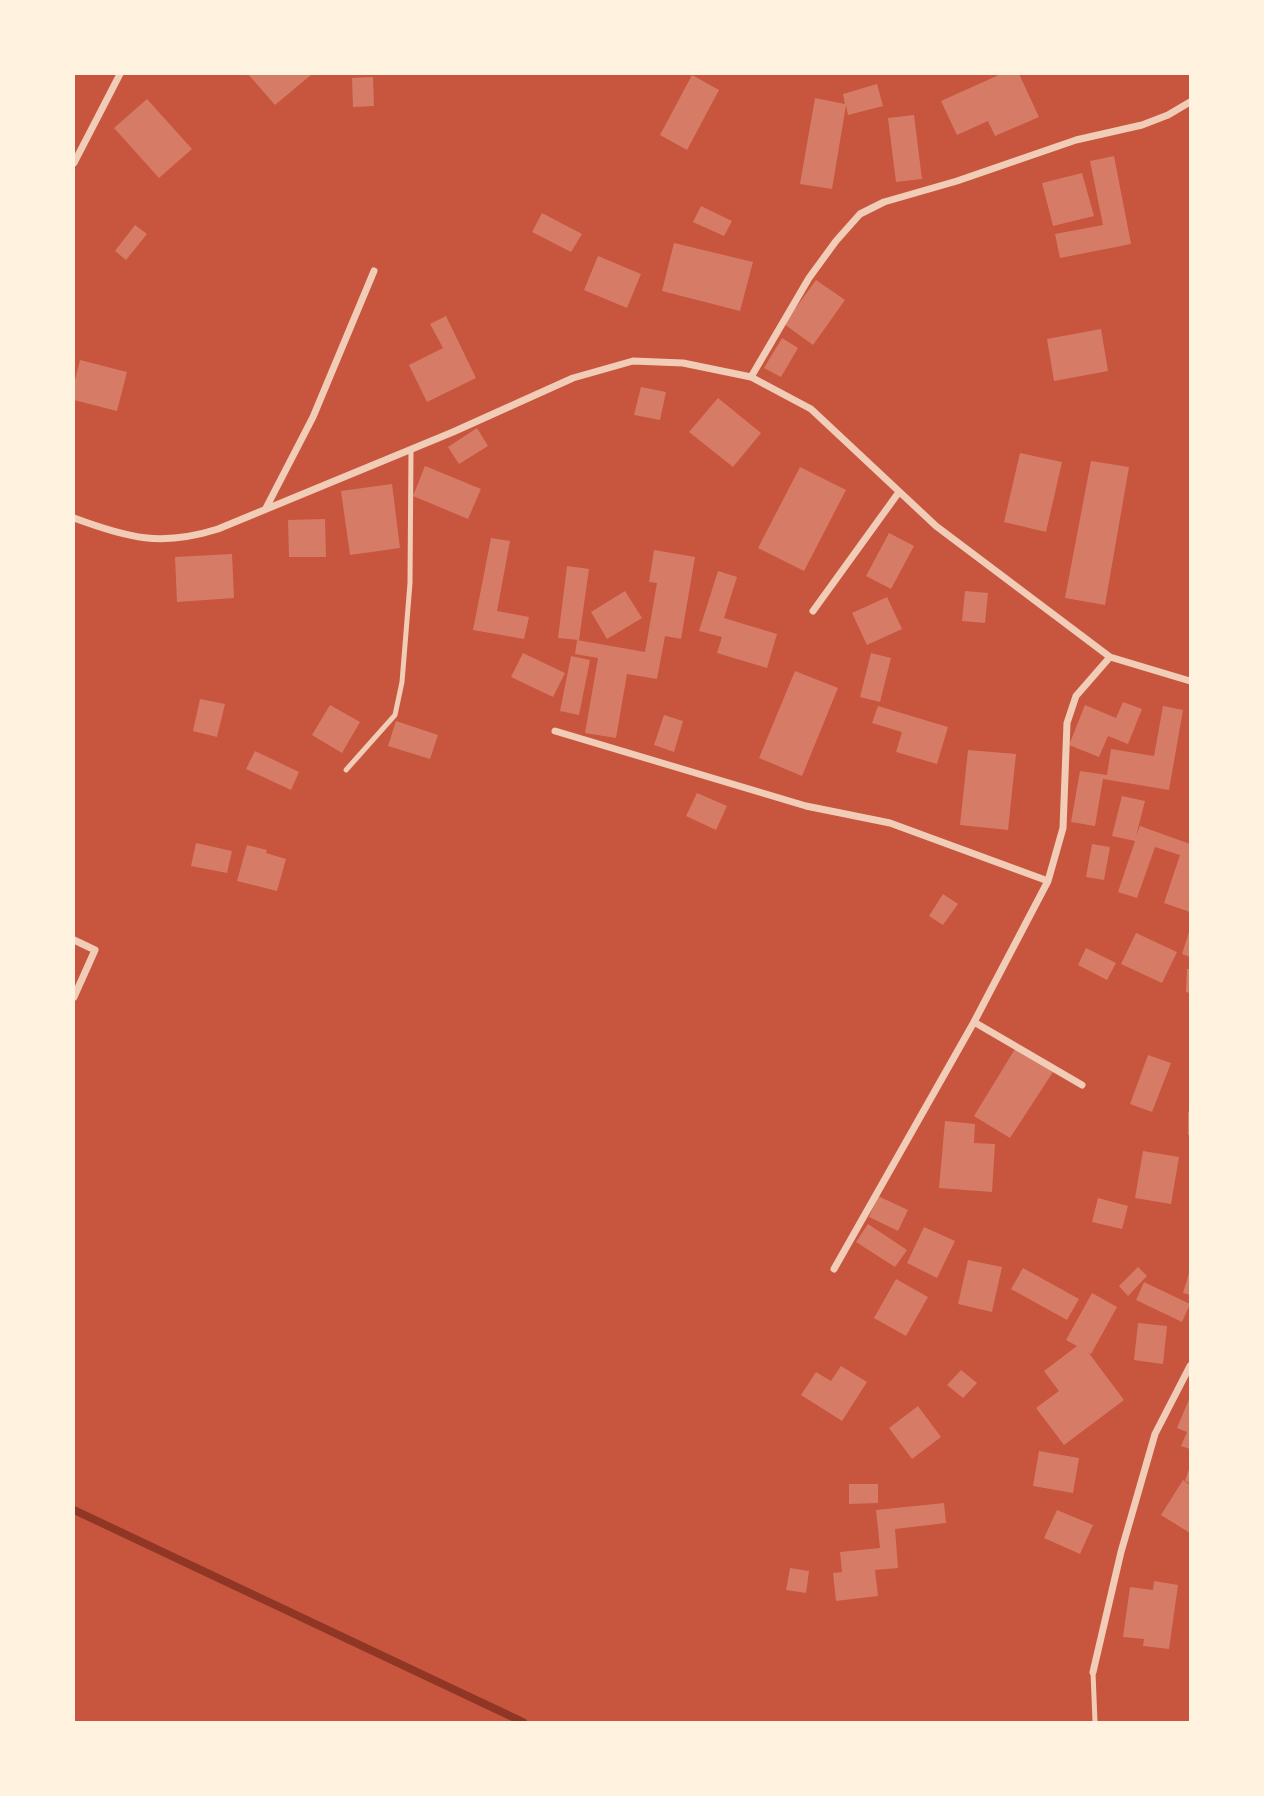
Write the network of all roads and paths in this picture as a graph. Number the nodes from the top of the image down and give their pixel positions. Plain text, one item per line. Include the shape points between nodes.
1 (120, 74) edge
2 (1191, 102) edge
3 (74, 163) edge
4 (374, 271) dead end
5 (751, 377) junction
6 (411, 449) junction
7 (899, 492) junction
8 (266, 509) junction
9 (74, 518) edge
10 (813, 611) dead end
11 (1110, 657) junction
12 (1191, 681) edge
13 (555, 731) dead end
14 (346, 771) dead end
15 (1048, 881) junction
16 (74, 940) edge
17 (74, 997) edge
18 (974, 1022) junction
19 (1082, 1085) dead end
20 (834, 1269) dead end
21 (1191, 1366) edge
22 (1093, 1672) joint
23 (1096, 1723) edge

1 - 3 street
2 - 5 street via 1142,125 1076,140 884,202 860,214 808,278
4 - 8 street via 313,417
5 - 6 street via 683,363 633,361 573,378
5 - 7 street via 811,409
6 - 8 street
6 - 14 lane via 410,583 396,715
7 - 10 street
7 - 11 street via 936,526
8 - 9 street via 190,538 159,540 108,531
11 - 12 street
11 - 15 street via 1076,696 1067,723 1063,828
13 - 15 street via 806,806 890,823
15 - 18 street
16 - 17 street via 95,950
18 - 19 street
18 - 20 street
21 - 22 street via 1155,1434
22 - 23 lane

